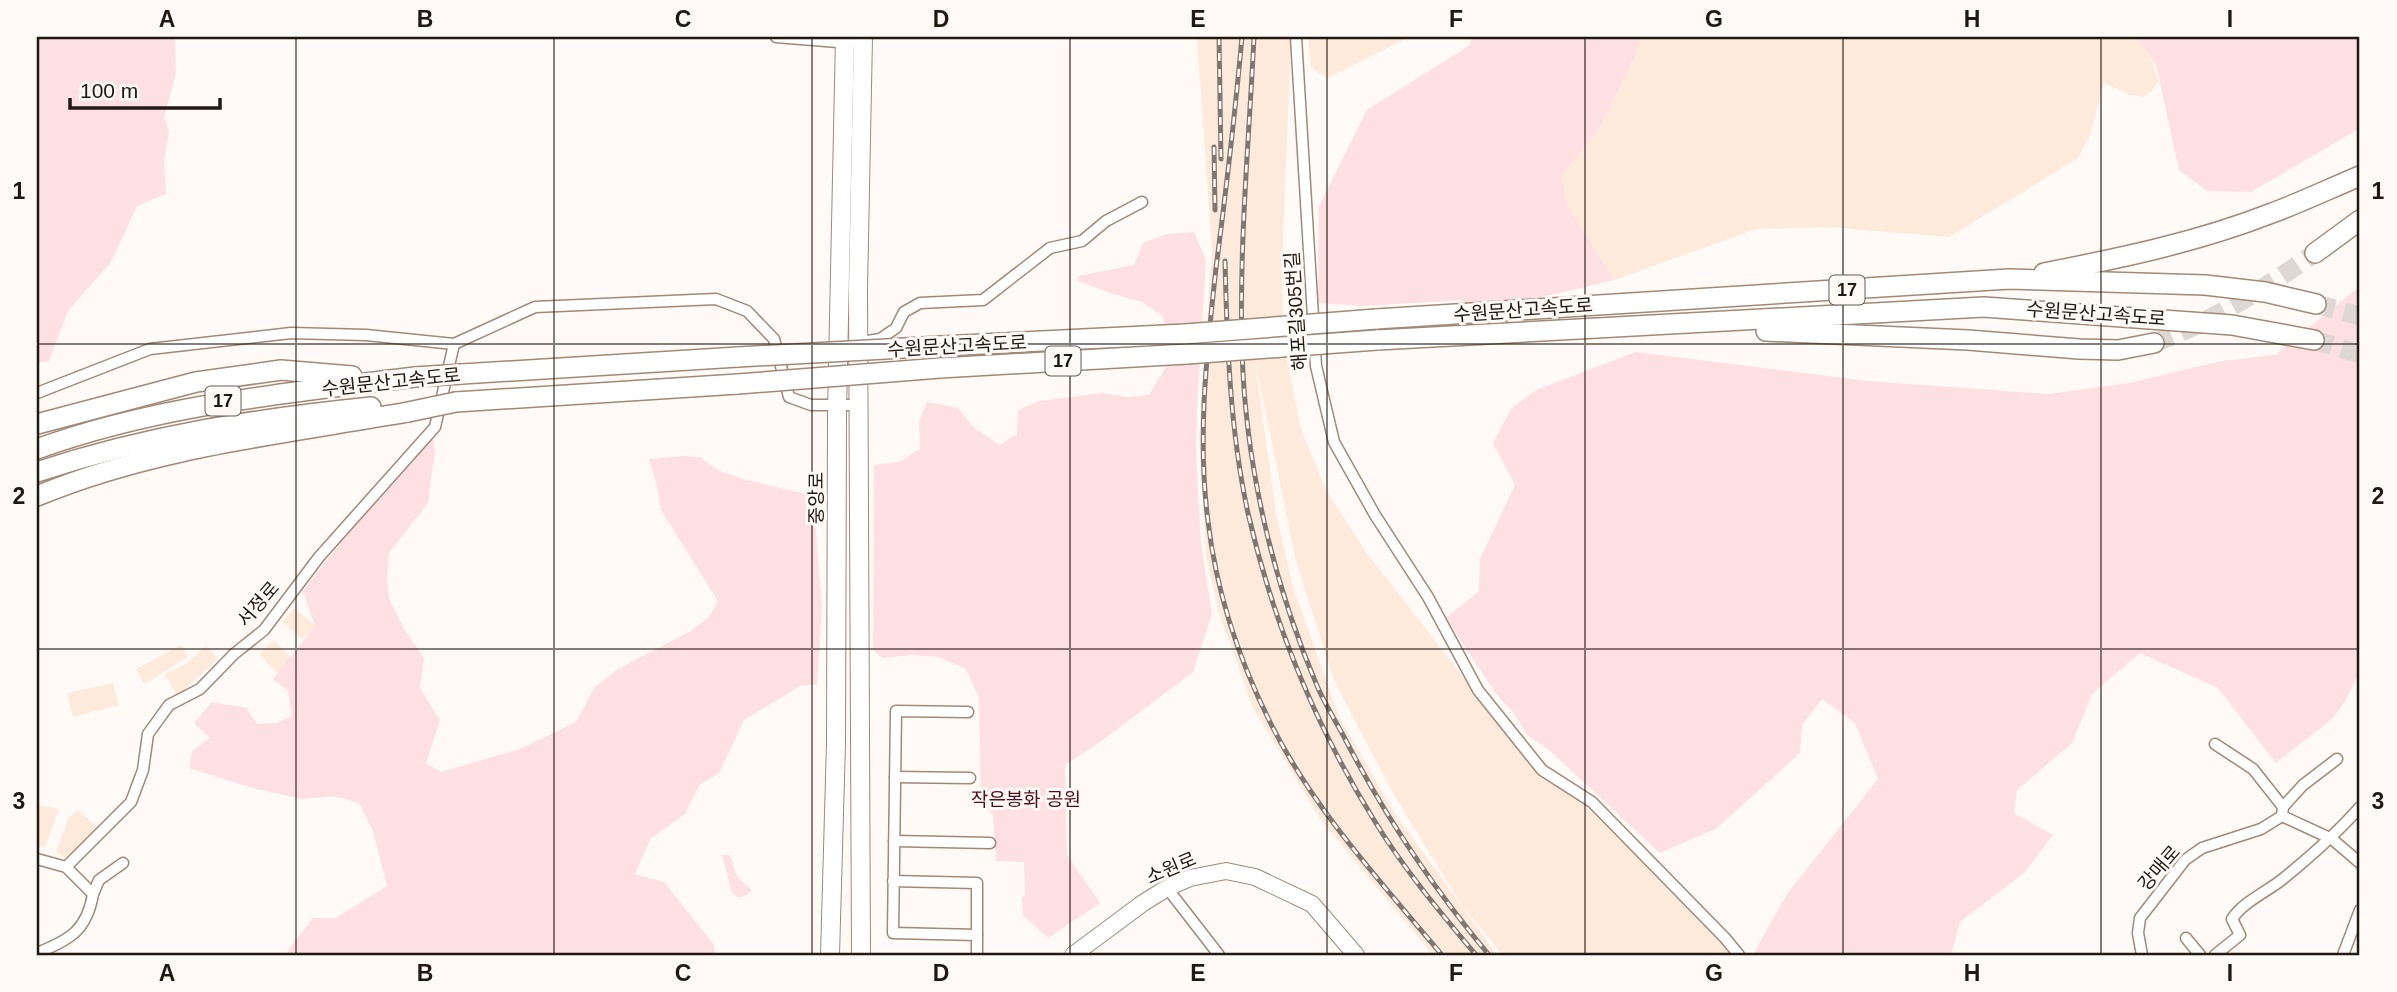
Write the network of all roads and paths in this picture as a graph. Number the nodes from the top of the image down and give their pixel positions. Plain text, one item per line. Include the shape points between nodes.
1 (776, 37) edge
2 (1296, 37) edge
3 (854, 40) edge
4 (2360, 176) edge
5 (1142, 202) dead end
6 (2360, 220) edge
7 (2315, 253) tunnel mouth
8 (2010, 279) junction
9 (2316, 304) tunnel mouth
10 (1667, 326) junction
11 (2314, 340) tunnel mouth
12 (858, 343) junction
13 (2154, 343) tunnel mouth
14 (454, 344) junction
15 (391, 380) junction
16 (37, 393) edge
17 (838, 405) junction
18 (858, 405) junction
19 (409, 407) junction
20 (37, 424) edge
21 (37, 449) edge
22 (37, 472) edge
23 (37, 496) edge
24 (968, 712) dead end
25 (2215, 744) dead end
26 (2337, 759) dead end
27 (895, 777) junction
28 (970, 778) dead end
29 (2360, 807) edge
30 (2283, 812) junction
31 (2332, 839) junction
32 (894, 841) junction
33 (990, 843) dead end
34 (37, 859) edge
35 (123, 863) dead end
36 (2360, 863) edge
37 (66, 867) junction
38 (893, 881) junction
39 (1167, 888) junction
40 (93, 894) junction
41 (2360, 910) edge
42 (977, 935) junction
43 (2186, 938) dead end
44 (37, 953) edge
45 (830, 955) edge
46 (861, 955) edge
47 (977, 955) edge
48 (1073, 955) edge
49 (1219, 955) edge
50 (1356, 955) edge
51 (1739, 955) edge
52 (2142, 955) edge
53 (2200, 955) edge
54 (2215, 955) edge
55 (2343, 955) edge

1 - 3 street
2 - 51 street, 해포길305번길 via 1315,366 1334,442 1478,690 1542,770 1592,802
3 - 12 main road
3 - 17 main road, 중앙로
4 - 8 highway, 수원문산고속도로 / 17 via 2273,213 2207,234 2131,256
5 - 12 street via 1106,221 1082,241 1050,247 983,300 920,303 904,312 896,328 880,339
6 - 7 highway
8 - 9 highway, 수원문산고속도로 / 17 via 2205,285
8 - 15 highway, 수원문산고속도로 / 17, bridge via 1185,334
10 - 11 highway, 수원문산고속도로 / 17 via 1984,307 2232,325
10 - 13 highway, 수원문산고속도로 / 17 via 2079,349 2118,350
10 - 19 highway, 수원문산고속도로 / 17, bridge via 940,368
12 - 18 main road
14 - 16 street via 291,333 150,349
14 - 17 street via 535,307 716,299 747,311 774,339 789,397 811,405
14 - 37 street, 서정로 via 435,427 319,557 264,630 200,689 169,705 148,734 143,770 131,802
15 - 20 highway via 281,370 196,382
15 - 21 highway, 수원문산고속도로 / 17 via 229,400 77,434
17 - 18 street
17 - 45 main road, 중앙로
18 - 46 main road
19 - 22 highway, 수원문산고속도로 / 17 via 291,415 160,437
19 - 23 highway via 157,456
24 - 27 street via 896,711
25 - 30 street via 2253,769
26 - 30 street, 강매로 via 2303,785
27 - 28 street
27 - 32 street
29 - 31 street
30 - 31 street
30 - 52 street, 강매로 via 2261,829 2202,848 2185,860 2140,918
31 - 36 street
31 - 54 street via 2238,911 2232,919 2239,935
32 - 33 street
32 - 38 street
34 - 37 street
35 - 40 street via 99,880
37 - 40 street
38 - 42 street via 893,933
38 - 42 street via 978,883
39 - 48 main road, 소원로
39 - 49 street
39 - 50 main road, 소원로 via 1226,871 1255,877 1312,904
40 - 44 street via 82,927
41 - 55 street
42 - 47 street
43 - 53 street

